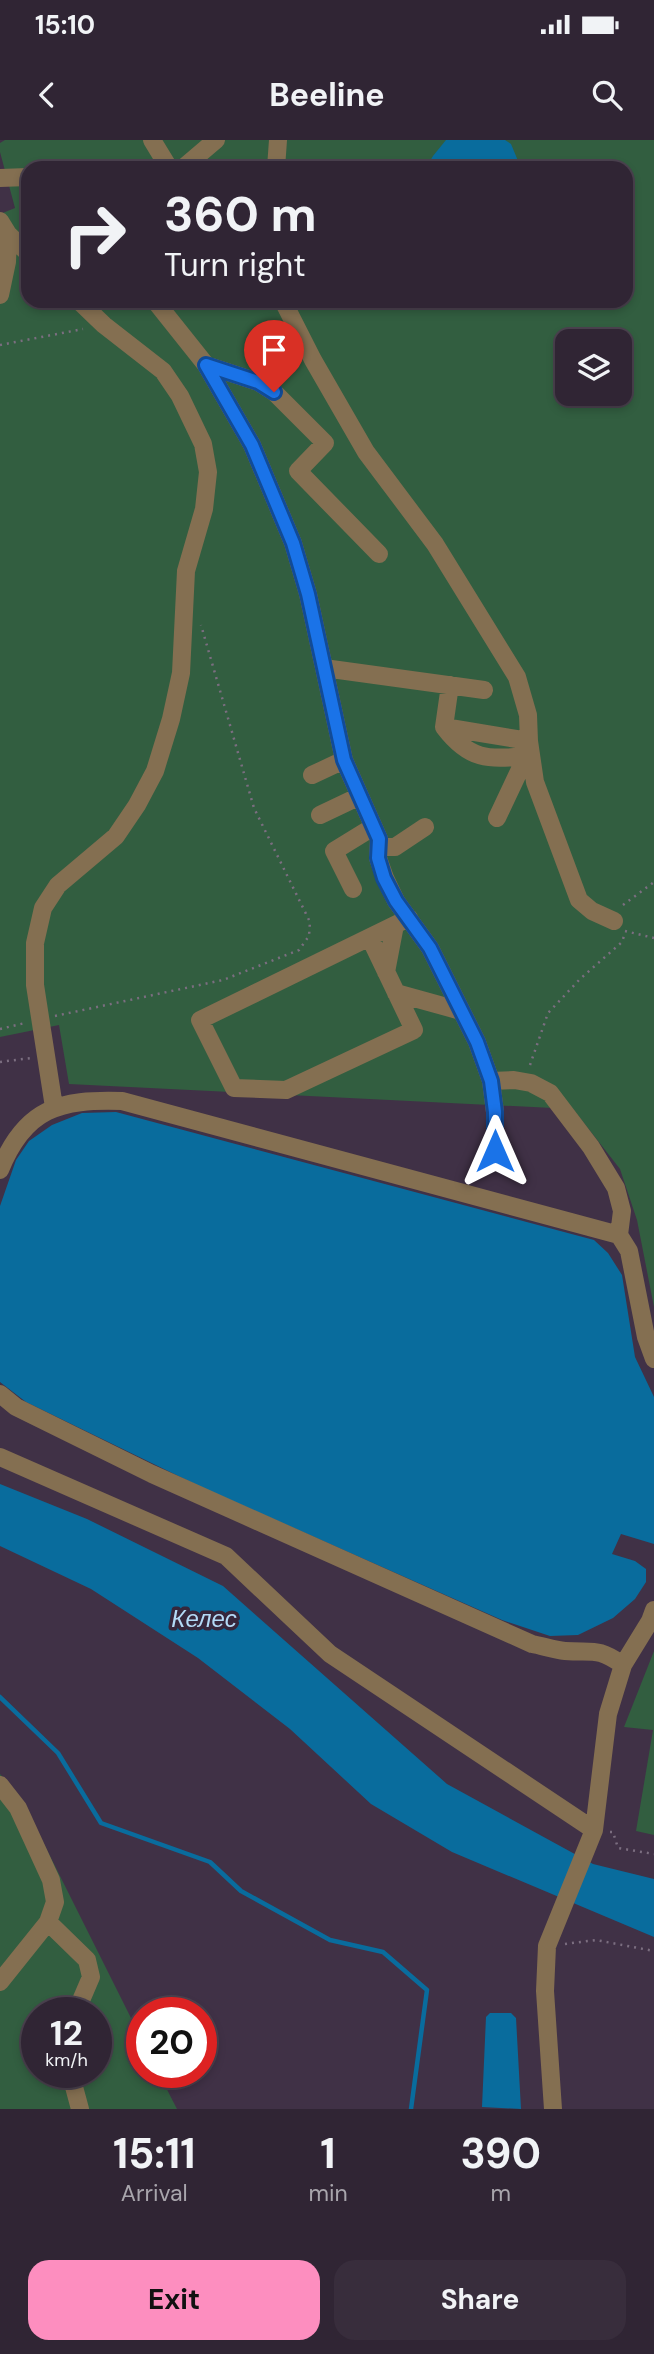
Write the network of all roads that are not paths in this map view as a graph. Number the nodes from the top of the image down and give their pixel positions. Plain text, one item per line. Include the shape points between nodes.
1 (152, 140) edge
2 (216, 140) edge
3 (278, 140) edge
4 (165, 161) edge
5 (191, 161) edge
6 (276, 161) edge
7 (21, 177) edge
8 (0, 178) edge
9 (4, 228) edge
10 (21, 246) edge
11 (0, 295) edge
12 (86, 308) edge
13 (161, 308) edge
14 (287, 308) edge
15 (206, 365) junction
16 (379, 554) dead end
17 (324, 668) junction
18 (450, 685) junction
19 (484, 690) dead end
20 (528, 748) junction
21 (344, 760) junction
22 (312, 775) dead end
23 (360, 796) junction
24 (320, 815) dead end
25 (496, 818) dead end
26 (373, 827) junction
27 (425, 827) dead end
28 (379, 847) junction
29 (353, 890) dead end
30 (402, 921) junction
31 (619, 926) road end
32 (370, 938) junction
33 (386, 972) junction
34 (396, 993) junction
35 (461, 1011) junction
36 (491, 1081) junction
37 (54, 1107) junction
38 (495, 1151) dead end
39 (0, 1170) edge
40 (619, 1235) junction
41 (654, 1359) edge
42 (0, 1394) edge
43 (0, 1457) edge
44 (654, 1610) edge
45 (623, 1665) junction
46 (0, 1785) edge
47 (594, 1830) junction
48 (48, 1922) junction
49 (0, 1982) edge
50 (82, 1997) edge
51 (74, 2088) edge
52 (79, 2109) edge
53 (553, 2109) edge

1 - 4 street
2 - 5 street
3 - 6 street
7 - 8 street
9 - 10 street
9 - 11 street via 7,262
12 - 37 street via 163,371 203,444 208,472 204,509 186,571 181,673 159,758 137,806 116,836 58,885 43,908 35,943 35,985
13 - 15 street
14 - 20 street via 366,452 435,544 517,677 528,715
15 - 16 street via 274,392 325,443 298,471
15 - 17 street via 252,445 293,543
17 - 18 street
17 - 21 street
18 - 19 street
18 - 20 street via 444,727
20 - 25 street
20 - 31 street via 535,782 579,900
21 - 22 street
21 - 23 street
23 - 24 street
23 - 26 street
26 - 28 street
26 - 29 street via 334,851
27 - 28 street via 395,847
28 - 30 street via 384,878
30 - 32 street
30 - 33 street
30 - 35 street via 430,948
32 - 33 street
32 - 34 street via 200,1020 234,1088 286,1090 414,1030
33 - 34 street
34 - 35 street
35 - 36 street
36 - 38 street
36 - 40 street via 524,1082 550,1093 616,1188 622,1211
37 - 39 street via 22,1130
37 - 40 street via 93,1100 122,1101
40 - 41 street via 629,1251
42 - 45 street via 16,1407 152,1474 532,1644 565,1651 593,1650
43 - 47 street via 226,1556 330,1654
44 - 45 street
45 - 47 street via 608,1714
46 - 48 street via 18,1808 51,1880 55,1902
47 - 53 street via 547,1946 545,1992
48 - 49 street
48 - 50 street via 87,1960 91,1977
51 - 52 street

